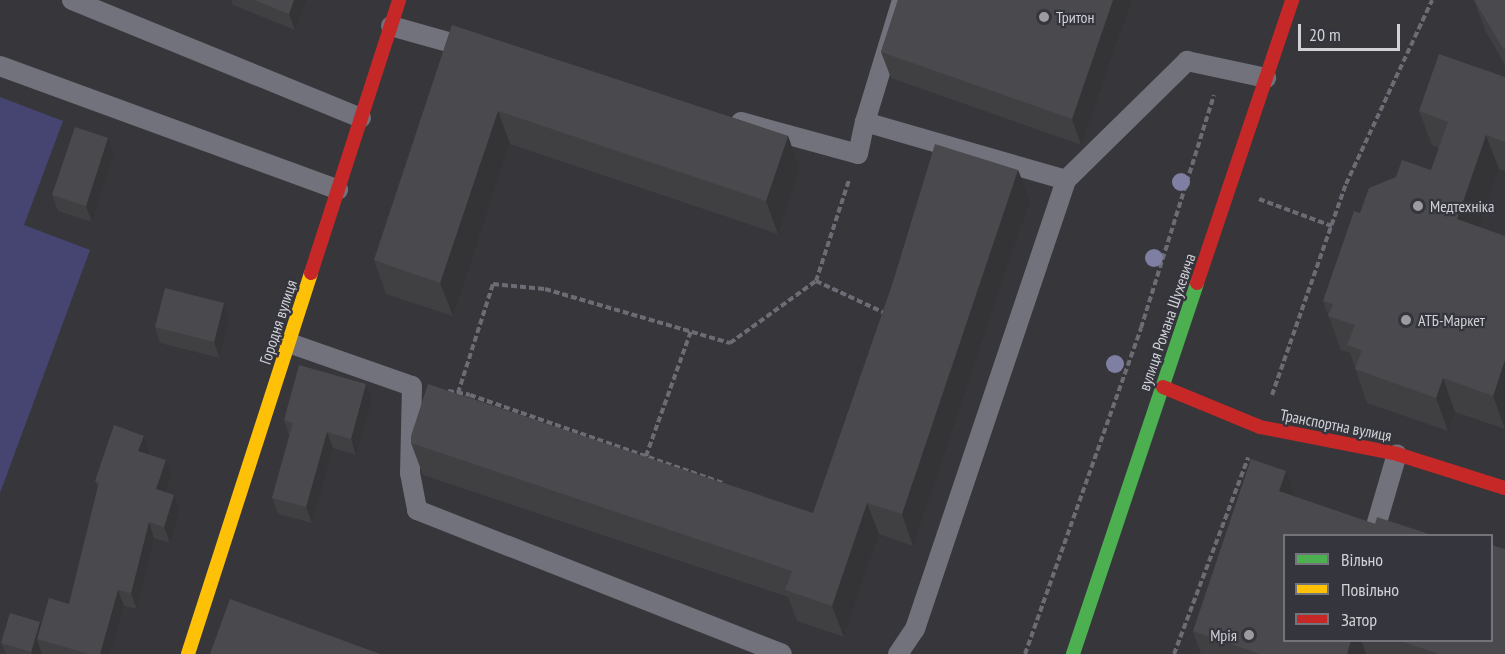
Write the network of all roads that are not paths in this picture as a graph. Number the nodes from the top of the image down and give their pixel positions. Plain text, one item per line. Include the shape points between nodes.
1 (72, 0) edge
2 (399, 0) edge
3 (902, 0) edge
4 (1292, 0) edge
5 (391, 26) junction
6 (493, 54) edge
7 (0, 66) edge
8 (1266, 78) junction
9 (721, 117) edge
10 (361, 118) junction
11 (865, 122) junction
12 (1066, 180) junction
13 (338, 190) junction
14 (289, 343) junction
15 (1163, 387) junction
16 (1397, 454) junction
17 (1505, 488) edge
18 (1374, 534) edge
19 (188, 654) edge
20 (782, 654) edge
21 (898, 654) edge
22 (1073, 654) edge

1 - 10 lane
2 - 5 street, Городня вулиця
3 - 11 lane
4 - 8 street, вулиця Романа Шухевича
5 - 6 lane
5 - 10 street, Городня вулиця
7 - 13 lane
8 - 12 lane via 1187,61
8 - 15 street, вулиця Романа Шухевича
9 - 11 lane via 858,154
10 - 13 street, Городня вулиця
11 - 12 lane
12 - 21 lane via 915,629
13 - 14 street, Городня вулиця
14 - 19 street, Городня вулиця
14 - 20 lane via 412,386 410,473 417,510
15 - 16 street, Транспортна вулиця via 1260,427
15 - 22 street, вулиця Романа Шухевича
16 - 17 street, Транспортна вулиця
16 - 18 lane

